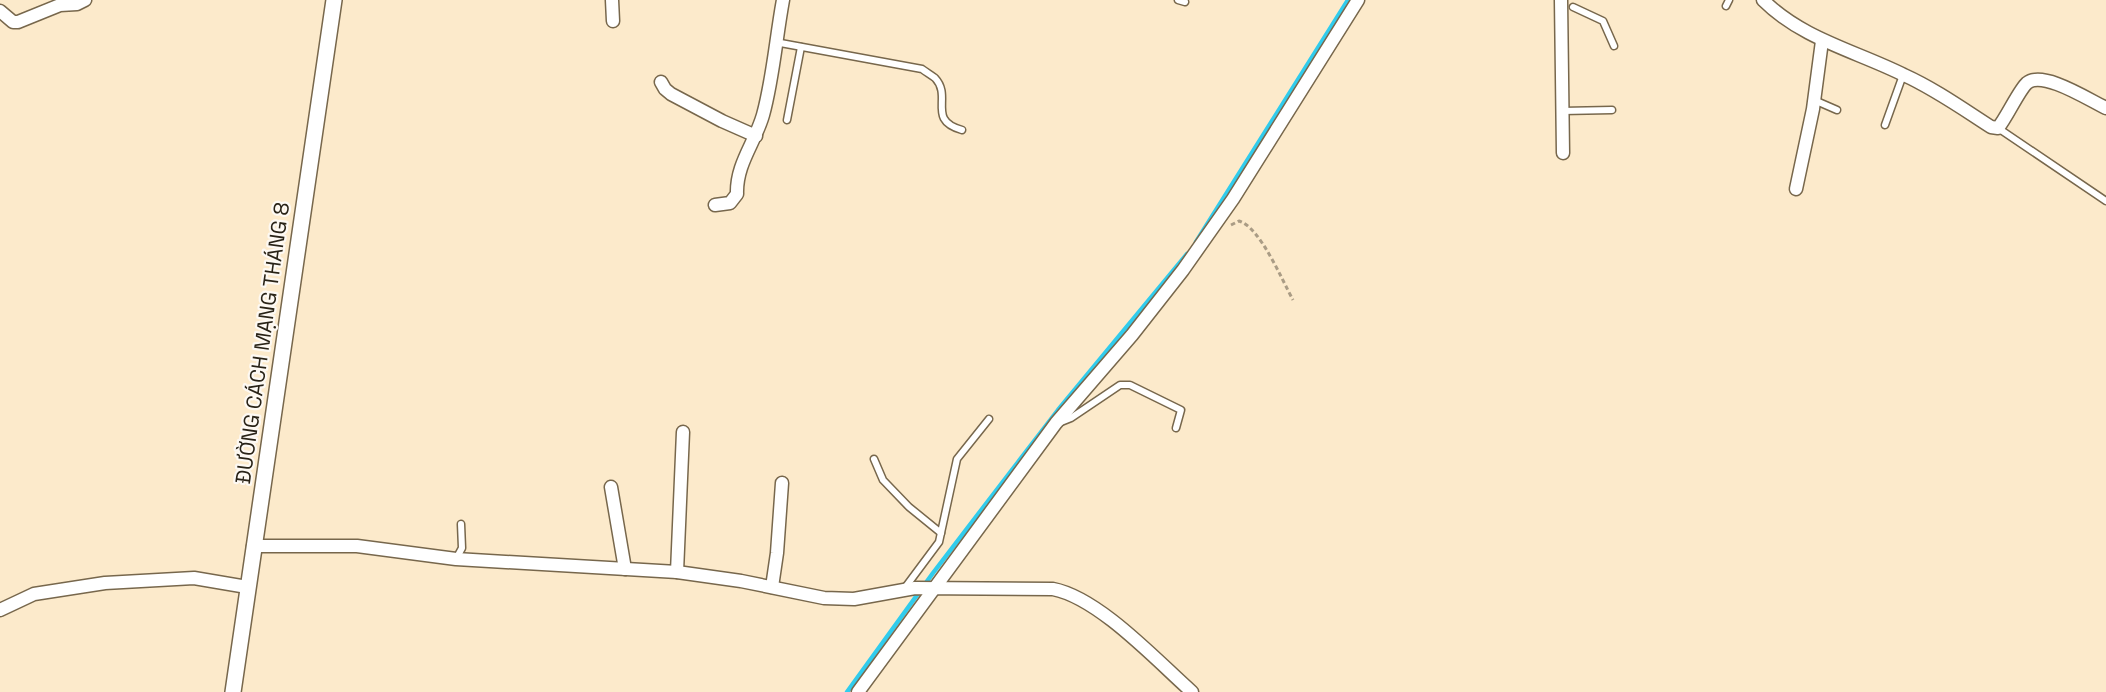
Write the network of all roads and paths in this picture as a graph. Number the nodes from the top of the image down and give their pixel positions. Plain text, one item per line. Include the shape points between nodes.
1 (86, 0) edge
2 (332, 0) edge
3 (612, 0) edge
4 (783, 0) edge
5 (1358, 0) edge
6 (1763, 0) edge
7 (1566, 3) edge
8 (0, 11) edge
9 (613, 21) dead end
10 (1822, 41) junction
11 (775, 42) junction
12 (1614, 46) dead end
13 (801, 47) junction
14 (1904, 74) junction
15 (662, 82) dead end
16 (1814, 100) junction
17 (2106, 108) edge
18 (1612, 110) dead end
19 (1837, 110) dead end
20 (1562, 111) junction
21 (787, 120) dead end
22 (1886, 125) dead end
23 (1998, 128) junction
24 (962, 130) dead end
25 (756, 136) junction
26 (1563, 153) dead end
27 (1796, 189) dead end
28 (2106, 201) edge
29 (715, 205) dead end
30 (1206, 238) junction
31 (1293, 300) dead end
32 (989, 419) dead end
33 (1056, 423) junction
34 (1176, 428) dead end
35 (683, 432) dead end
36 (874, 459) dead end
37 (782, 483) dead end
38 (611, 488) dead end
39 (461, 524) dead end
40 (941, 532) junction
41 (253, 546) junction
42 (456, 559) junction
43 (625, 569) junction
44 (677, 572) junction
45 (247, 587) junction
46 (772, 587) junction
47 (931, 588) junction
48 (909, 589) junction
49 (0, 610) edge
50 (233, 692) edge
51 (858, 692) edge
52 (1192, 692) edge

1 - 8 street via 60,5 18,22
2 - 41 street, ĐƯỜNG CÁCH MẠNG THÁNG 8
3 - 9 street
4 - 11 street
5 - 30 street
6 - 10 street
7 - 12 lane via 1603,21
7 - 20 street
10 - 14 street
10 - 16 street
11 - 13 lane
11 - 25 street
13 - 21 lane
13 - 24 lane via 922,69 936,79 942,92 945,123
14 - 22 lane
14 - 23 street
15 - 25 street via 671,94
16 - 19 lane
16 - 27 street
17 - 23 street via 2039,78 2027,83
18 - 20 lane
20 - 26 street
23 - 28 lane
25 - 29 street via 741,165 737,194 730,203
30 - 31 path via 1239,221 1245,223 1256,234
30 - 33 street via 1132,335
32 - 40 lane via 957,459
33 - 34 lane via 1071,418 1120,386 1130,385 1180,410
33 - 47 street
35 - 44 street
36 - 40 lane via 884,480 909,507
37 - 46 street
38 - 43 street
39 - 42 lane via 462,548
40 - 48 lane via 936,548
41 - 42 street via 357,546
41 - 45 street, ĐƯỜNG CÁCH MẠNG THÁNG 8
42 - 43 street
43 - 44 street
44 - 46 street
45 - 49 street via 194,578 105,583 34,594
45 - 50 street, ĐƯỜNG CÁCH MẠNG THÁNG 8
46 - 48 street via 838,600
47 - 48 street
47 - 51 street
47 - 52 street via 1067,592 1108,618

